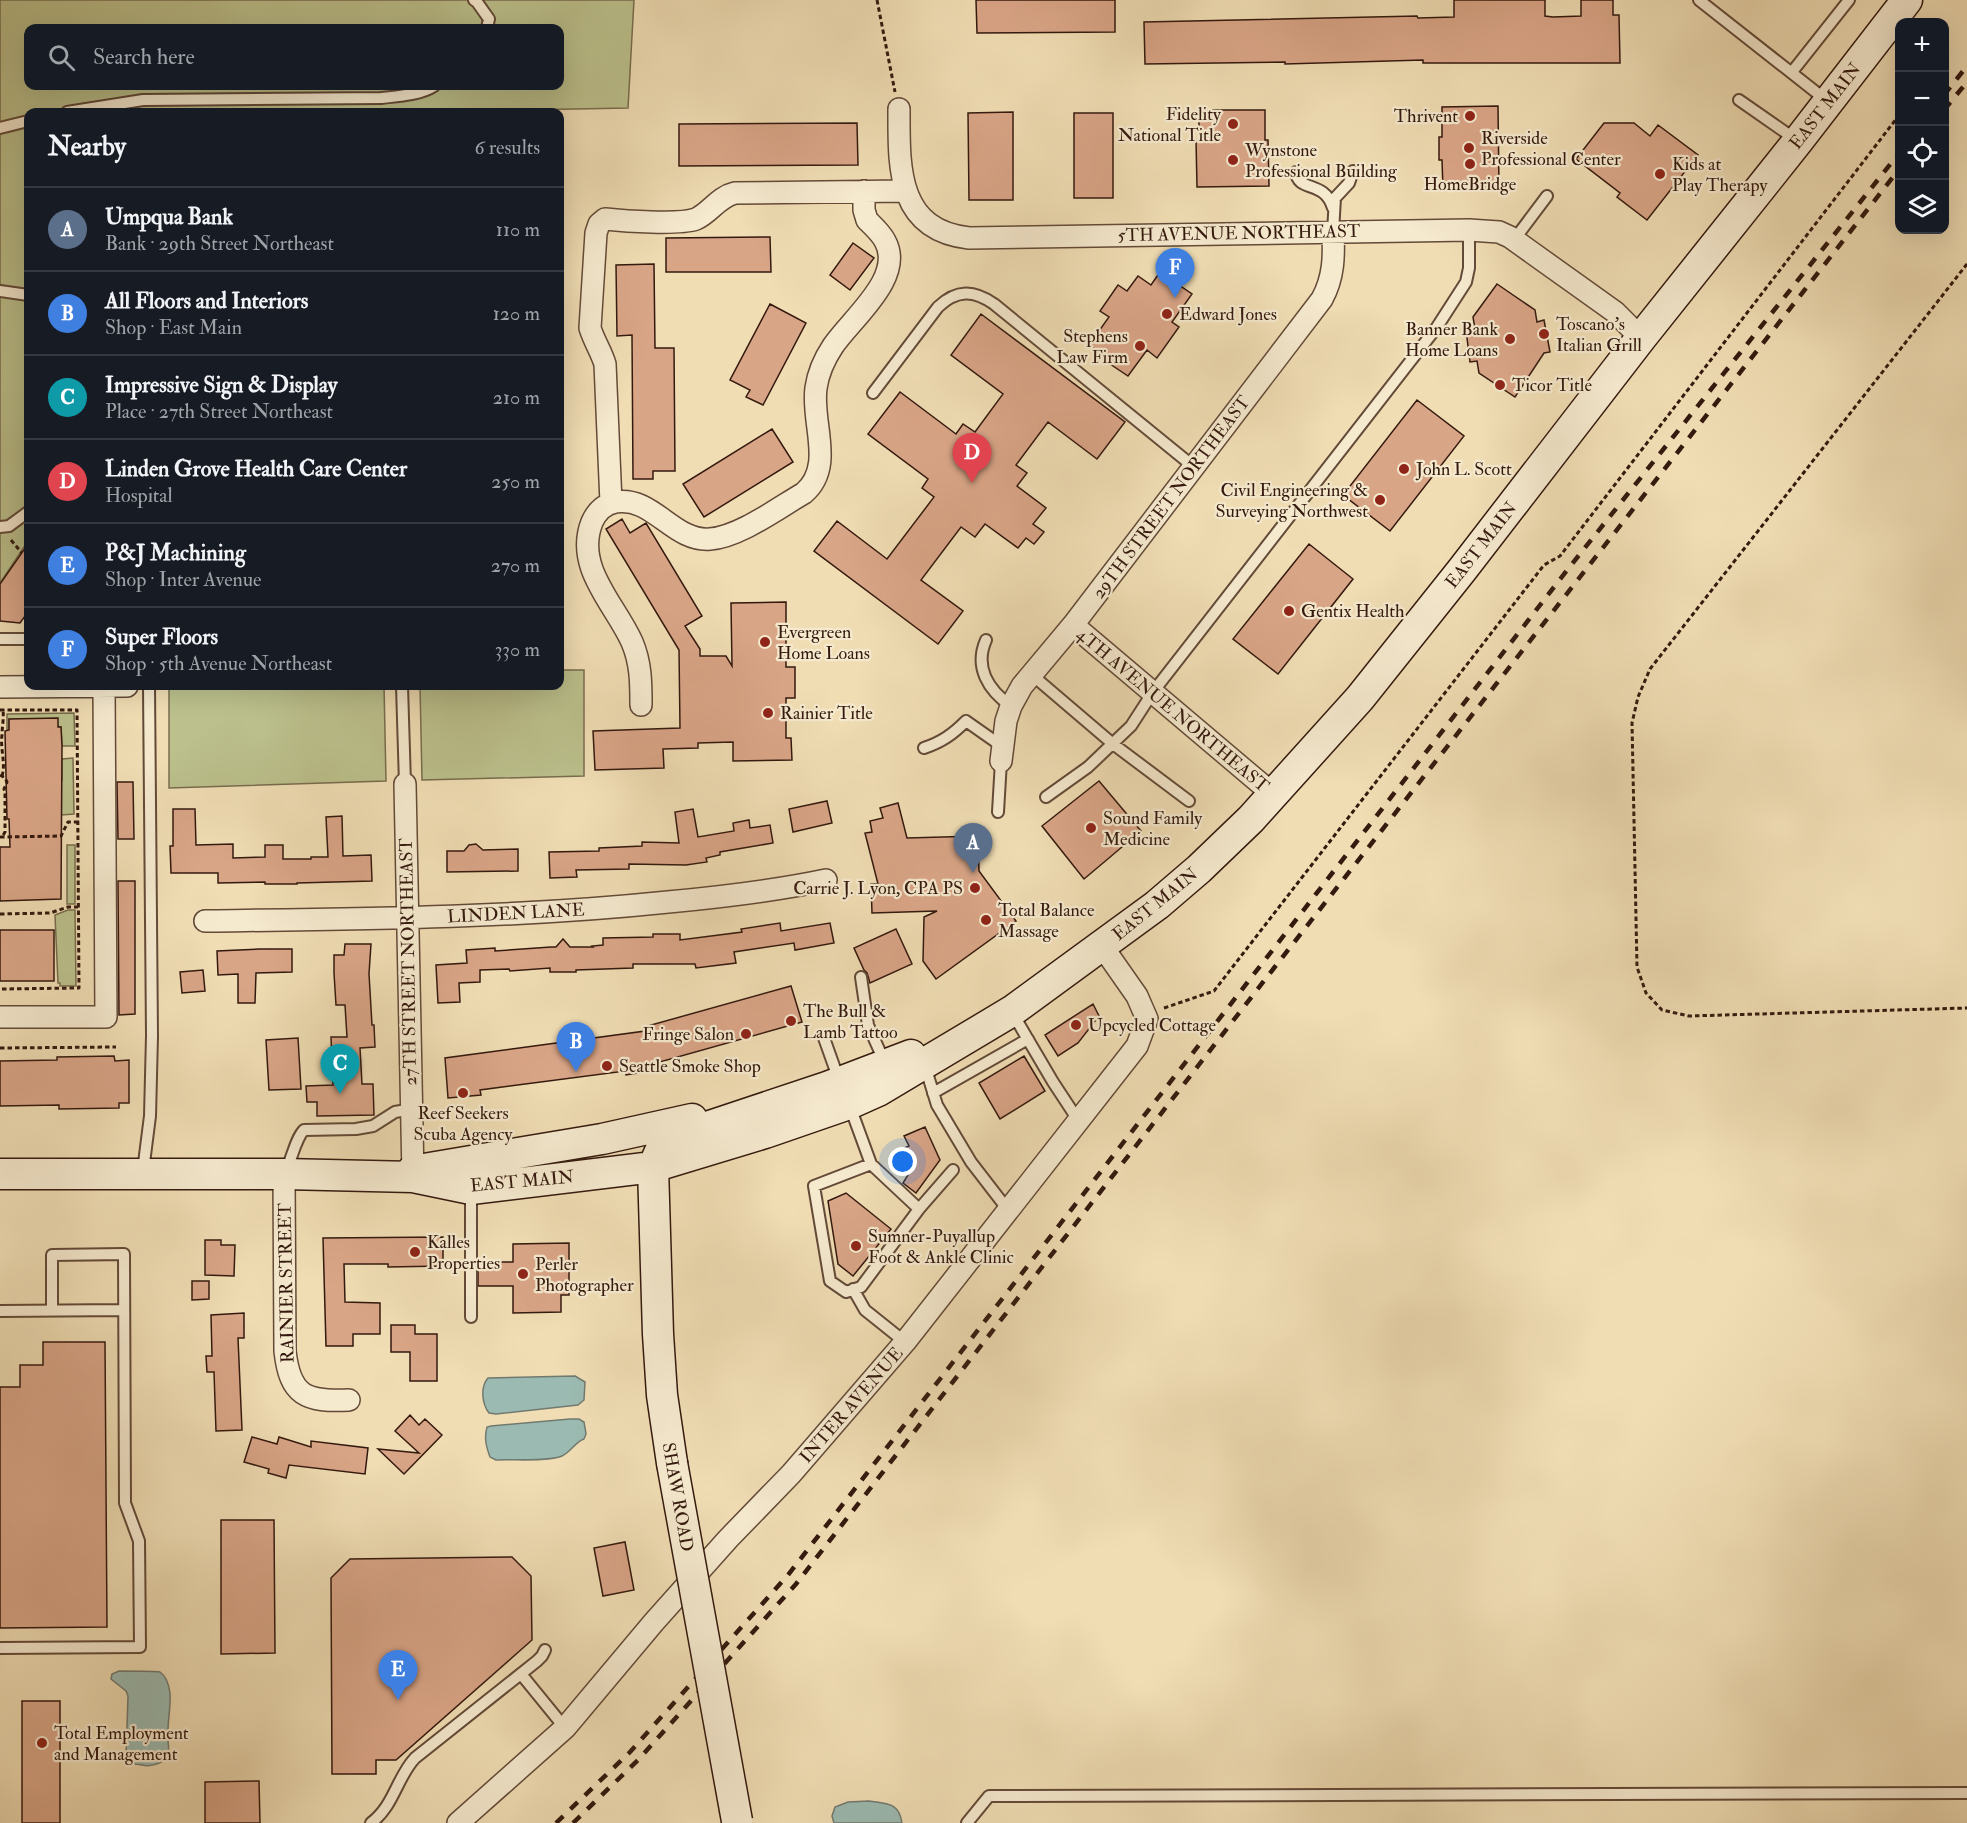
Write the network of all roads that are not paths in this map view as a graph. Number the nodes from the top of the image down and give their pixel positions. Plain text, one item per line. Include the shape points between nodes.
1 (474, 0) edge
2 (1699, 0) edge
3 (1849, 0) edge
4 (1907, 0) edge
5 (488, 24) edge
6 (1792, 72) junction
7 (423, 90) edge
8 (1739, 100) dead end
9 (1828, 101) junction
10 (92, 108) edge
11 (899, 109) road end
12 (24, 122) edge
13 (0, 128) edge
14 (1798, 141) junction
15 (1353, 171) dead end
16 (1296, 172) dead end
17 (864, 191) junction
18 (905, 191) junction
19 (1547, 196) dead end
20 (1333, 208) junction
21 (1469, 230) junction
22 (1334, 232) junction
23 (1514, 240) junction
24 (0, 291) edge
25 (24, 294) edge
26 (1641, 338) junction
27 (873, 393) dead end
28 (1194, 466) junction
29 (611, 503) junction
30 (24, 515) edge
31 (0, 527) edge
32 (1073, 625) junction
33 (0, 639) edge
34 (24, 639) edge
35 (986, 640) dead end
36 (1031, 674) junction
37 (0, 687) edge
38 (24, 687) edge
39 (104, 690) edge
40 (149, 690) edge
41 (402, 690) edge
42 (1154, 692) junction
43 (641, 705) dead end
44 (1011, 706) junction
45 (1113, 744) junction
46 (924, 748) dead end
47 (1002, 754) junction
48 (405, 784) joint
49 (1274, 795) junction
50 (1046, 797) dead end
51 (1189, 801) dead end
52 (998, 812) dead end
53 (826, 880) dead end
54 (407, 918) junction
55 (205, 921) dead end
56 (1102, 946) junction
57 (861, 977) dead end
58 (0, 1017) edge
59 (1000, 1018) junction
60 (824, 1038) dead end
61 (1028, 1040) junction
62 (925, 1063) junction
63 (885, 1065) junction
64 (839, 1091) junction
65 (933, 1093) junction
66 (412, 1109) junction
67 (1078, 1120) junction
68 (495, 1156) junction
69 (871, 1164) junction
70 (653, 1167) junction
71 (953, 1170) dead end
72 (0, 1174) edge
73 (143, 1174) junction
74 (284, 1174) junction
75 (413, 1174) junction
76 (471, 1189) junction
77 (920, 1209) junction
78 (1008, 1210) junction
79 (853, 1290) junction
80 (124, 1310) junction
81 (0, 1311) edge
82 (52, 1311) junction
83 (471, 1317) dead end
84 (905, 1342) junction
85 (349, 1400) dead end
86 (0, 1648) edge
87 (545, 1650) dead end
88 (521, 1674) junction
89 (565, 1728) junction
90 (1967, 1793) edge
91 (737, 1822) edge
92 (371, 1823) edge
93 (458, 1823) edge
94 (967, 1823) edge

1 - 5 lane via 489,19
2 - 6 lane
3 - 6 lane
4 - 9 main road, EAST MAIN
6 - 9 lane
7 - 10 lane via 381,98 143,100
8 - 14 lane
9 - 14 main road, EAST MAIN
11 - 18 street, 5TH AVENUE NORTHEAST via 899,160
12 - 13 lane
14 - 26 main road, EAST MAIN
15 - 20 lane
16 - 20 lane via 1300,182 1325,193
17 - 18 street
17 - 29 street via 865,216 885,241 889,269 884,282 833,346 818,380 819,466 810,487 736,532 709,540 688,535 646,507 630,502
17 - 29 street via 735,193 692,220 605,219 599,224 590,328 605,363
18 - 22 street, 5TH AVENUE NORTHEAST via 930,225 969,238
19 - 23 lane
20 - 22 lane
21 - 22 street, 5TH AVENUE NORTHEAST
21 - 23 street, 5TH AVENUE NORTHEAST via 1498,232
21 - 42 lane via 1466,282 1437,327
22 - 28 street, 29TH STREET NORTHEAST via 1328,289
23 - 26 street, 5TH AVENUE NORTHEAST via 1615,312
24 - 25 lane
26 - 49 main road, EAST MAIN via 1367,689
27 - 28 lane via 938,307 953,297 975,294 994,304
28 - 32 street, 29TH STREET NORTHEAST
29 - 43 street via 602,507 593,520 588,556 632,643 640,668
30 - 31 lane via 9,526
32 - 36 street, 29TH STREET NORTHEAST
32 - 42 street, 4TH AVENUE NORTHEAST
33 - 34 lane
35 - 44 lane via 982,653 987,681 993,692
36 - 44 street, 29TH STREET NORTHEAST
36 - 45 lane
37 - 38 street
39 - 58 street via 106,1017
40 - 73 lane via 152,1036 150,1116
41 - 48 lane
42 - 45 lane
42 - 49 street, 4TH AVENUE NORTHEAST
44 - 47 street, 29TH STREET NORTHEAST
45 - 50 lane
45 - 51 lane
46 - 47 lane via 952,735 966,721
47 - 52 lane
48 - 54 street, 27TH STREET NORTHEAST
49 - 56 main road, EAST MAIN via 1199,869
53 - 54 street, LINDEN LANE via 602,909
54 - 55 street, LINDEN LANE
54 - 66 street, 27TH STREET NORTHEAST
56 - 59 main road, EAST MAIN
56 - 67 street, INTER AVENUE via 1137,996 1147,1019 1137,1046
57 - 63 lane via 868,1025
59 - 61 lane
59 - 62 main road, EAST MAIN
59 - 63 main road, EAST MAIN
60 - 64 lane
61 - 65 lane
61 - 67 lane
62 - 64 main road, EAST MAIN via 878,1091
62 - 65 lane
63 - 64 main road, EAST MAIN
64 - 68 main road, EAST MAIN via 602,1139
64 - 69 lane
64 - 70 main road, EAST MAIN via 671,1139 661,1149
65 - 78 lane via 971,1162
66 - 74 lane via 395,1113 374,1126 304,1130
66 - 75 street, 27TH STREET NORTHEAST
67 - 78 street, INTER AVENUE
68 - 70 main road, EAST MAIN via 619,1154
68 - 75 main road, EAST MAIN
69 - 77 lane
69 - 79 lane via 814,1186 830,1281 846,1292
70 - 76 main road, EAST MAIN
70 - 91 main road, SHAW ROAD, bridge via 662,1395
71 - 77 lane
72 - 73 main road, EAST MAIN
73 - 74 main road, EAST MAIN
74 - 75 main road, EAST MAIN
74 - 85 street, RAINIER STREET via 285,1351 289,1374 297,1389 311,1399
75 - 76 main road, EAST MAIN
76 - 83 lane
77 - 79 lane via 861,1287
78 - 84 street, INTER AVENUE
79 - 84 lane via 865,1310
80 - 82 lane
80 - 82 lane via 124,1254 52,1255
80 - 86 lane via 125,1503 139,1541 140,1647
81 - 82 lane
84 - 89 street, INTER AVENUE via 791,1474 654,1622
87 - 88 lane
88 - 89 lane
88 - 92 lane via 415,1758 387,1807
89 - 93 street, INTER AVENUE
90 - 94 lane via 989,1796

